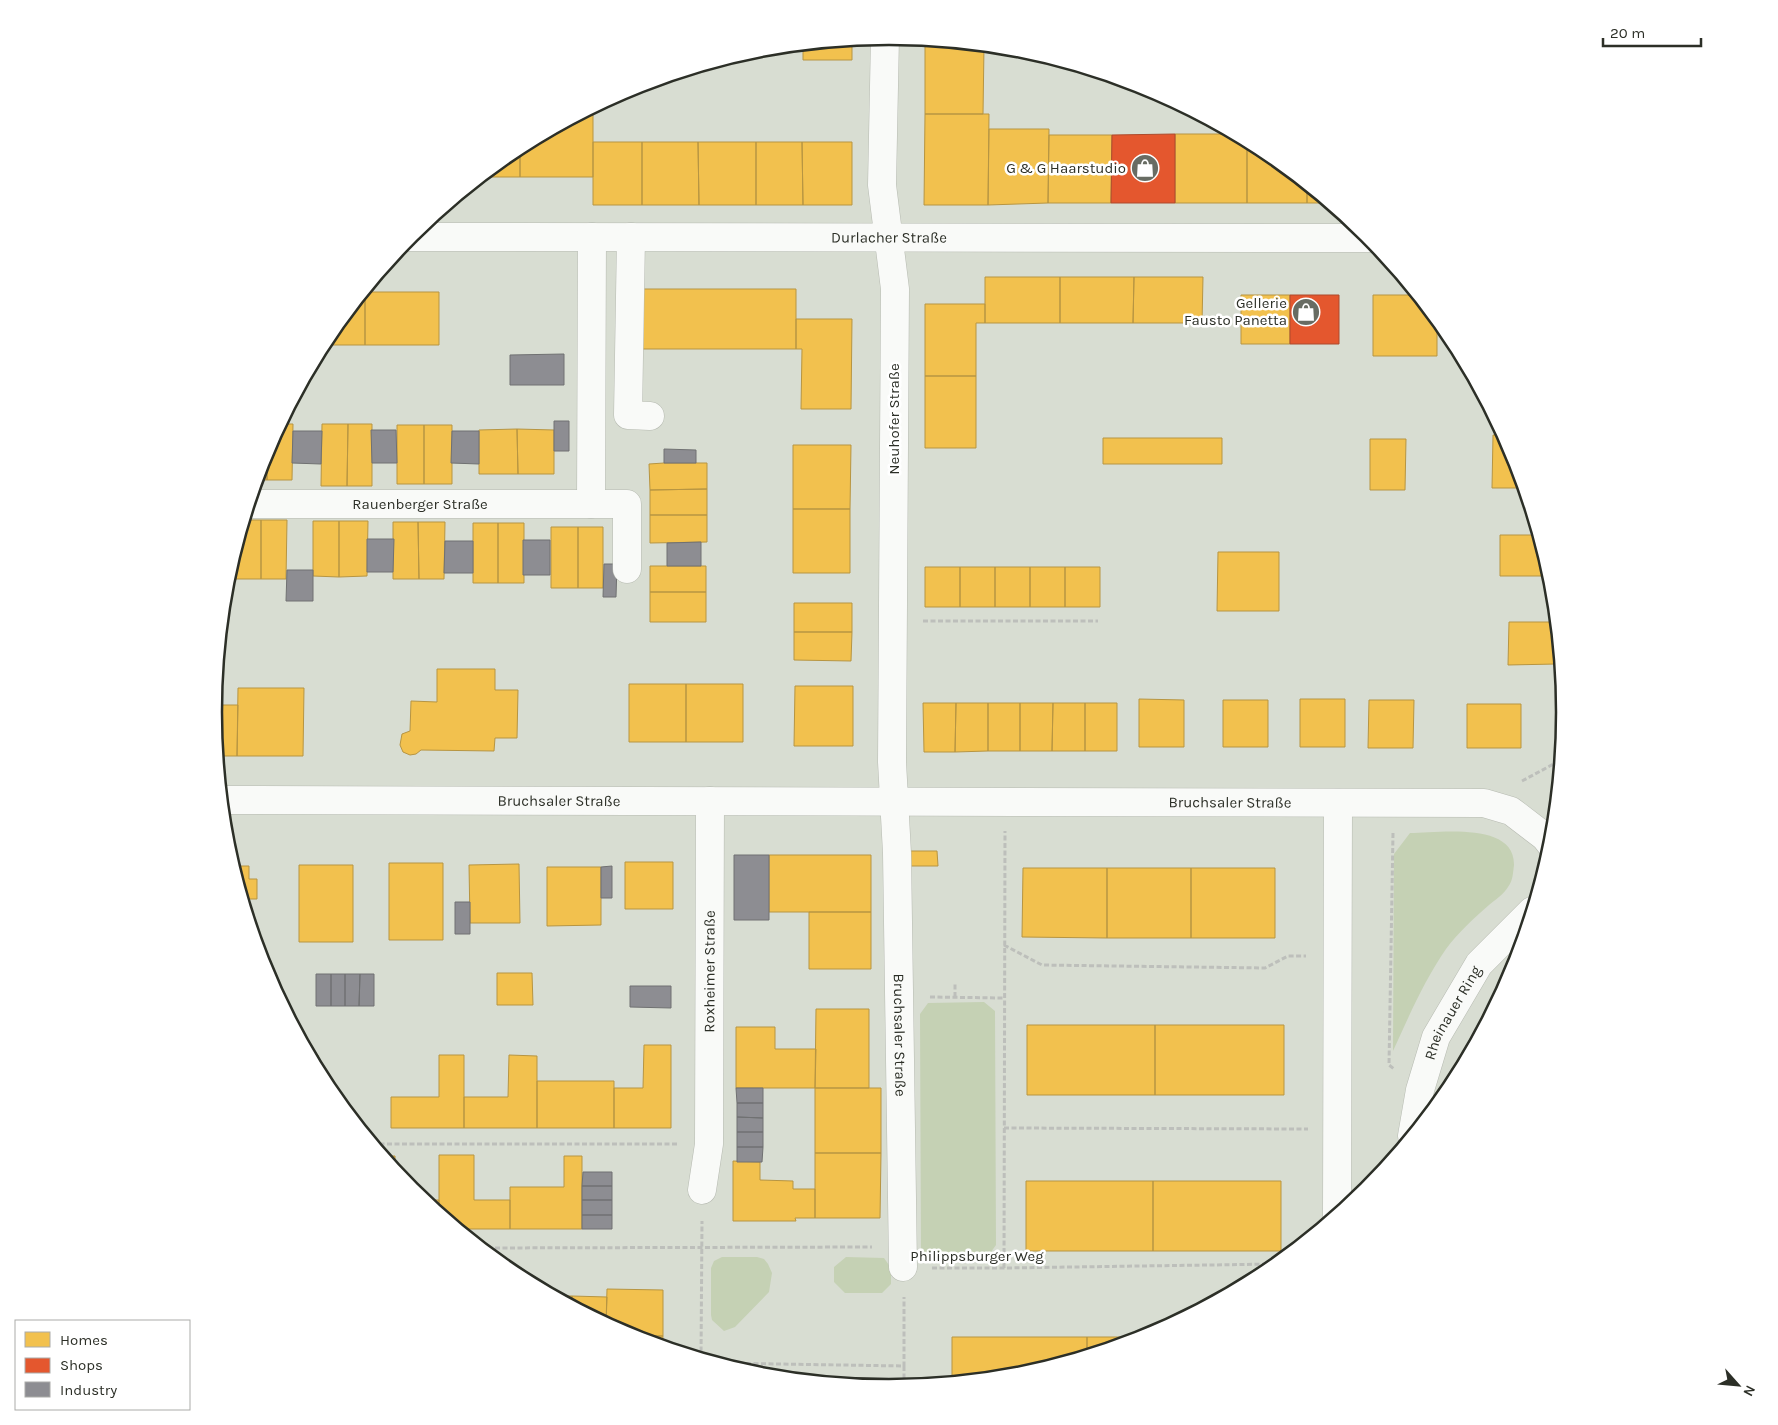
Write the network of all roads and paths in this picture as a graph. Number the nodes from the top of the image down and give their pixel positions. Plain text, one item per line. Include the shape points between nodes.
1 (885, 45) edge
2 (421, 237) edge
3 (592, 237) junction
4 (631, 237) junction
5 (889, 238) junction
6 (1358, 238) edge
7 (650, 416) dead end
8 (255, 504) edge
9 (591, 504) junction
10 (627, 569) dead end
11 (1098, 621) dead end
12 (892, 622) junction
13 (227, 800) edge
14 (710, 801) junction
15 (894, 802) junction
16 (1006, 802) junction
17 (1394, 802) junction
18 (1338, 803) junction
19 (1545, 837) edge
20 (1524, 919) edge
21 (1004, 945) junction
22 (1338, 957) junction
23 (955, 983) dead end
24 (899, 997) junction
25 (954, 997) junction
26 (1004, 998) junction
27 (1420, 1090) junction
28 (1414, 1125) edge
29 (1004, 1128) junction
30 (1337, 1129) junction
31 (380, 1144) edge
32 (709, 1144) junction
33 (702, 1190) dead end
34 (1337, 1206) edge
35 (491, 1248) edge
36 (702, 1248) junction
37 (903, 1257) junction
38 (1265, 1264) edge
39 (1004, 1268) junction
40 (701, 1353) edge
41 (748, 1364) edge
42 (904, 1366) junction
43 (904, 1380) edge

1 - 5 street, Neuhofer Straße via 882,185
2 - 3 street, Durlacher Straße
3 - 4 street, Durlacher Straße
3 - 9 street
4 - 5 street, Durlacher Straße
4 - 7 street via 628,415
5 - 6 street, Durlacher Straße
5 - 12 street, Neuhofer Straße via 895,289
8 - 9 street, Rauenberger Straße
9 - 10 street, Rauenberger Straße via 628,504
11 - 12 path
12 - 15 street, Neuhofer Straße
13 - 14 street, Bruchsaler Straße
14 - 15 street, Bruchsaler Straße
14 - 32 street, Roxheimer Straße
15 - 16 street, Bruchsaler Straße
15 - 24 street, Bruchsaler Straße
16 - 18 street, Bruchsaler Straße
16 - 21 path
17 - 18 street, Bruchsaler Straße
17 - 19 street, Bruchsaler Straße via 1484,803 1511,811
17 - 27 path via 1389,1065
18 - 22 street
20 - 27 street, Rheinauer Ring via 1479,964 1436,1036
21 - 22 path via 1042,964 1264,968 1288,956
21 - 26 path
22 - 30 street
23 - 25 path
24 - 25 path
24 - 37 street, Bruchsaler Straße
25 - 26 path
26 - 29 path
27 - 28 street, Rheinauer Ring
29 - 30 path
29 - 39 path
30 - 34 street
31 - 32 path
32 - 33 street, Roxheimer Straße
35 - 36 path
36 - 37 path
36 - 40 path
37 - 39 path, Philippsburger Weg
37 - 42 path, Philippsburger Weg
38 - 39 path, Philippsburger Weg
41 - 42 path
42 - 43 path, Philippsburger Weg

